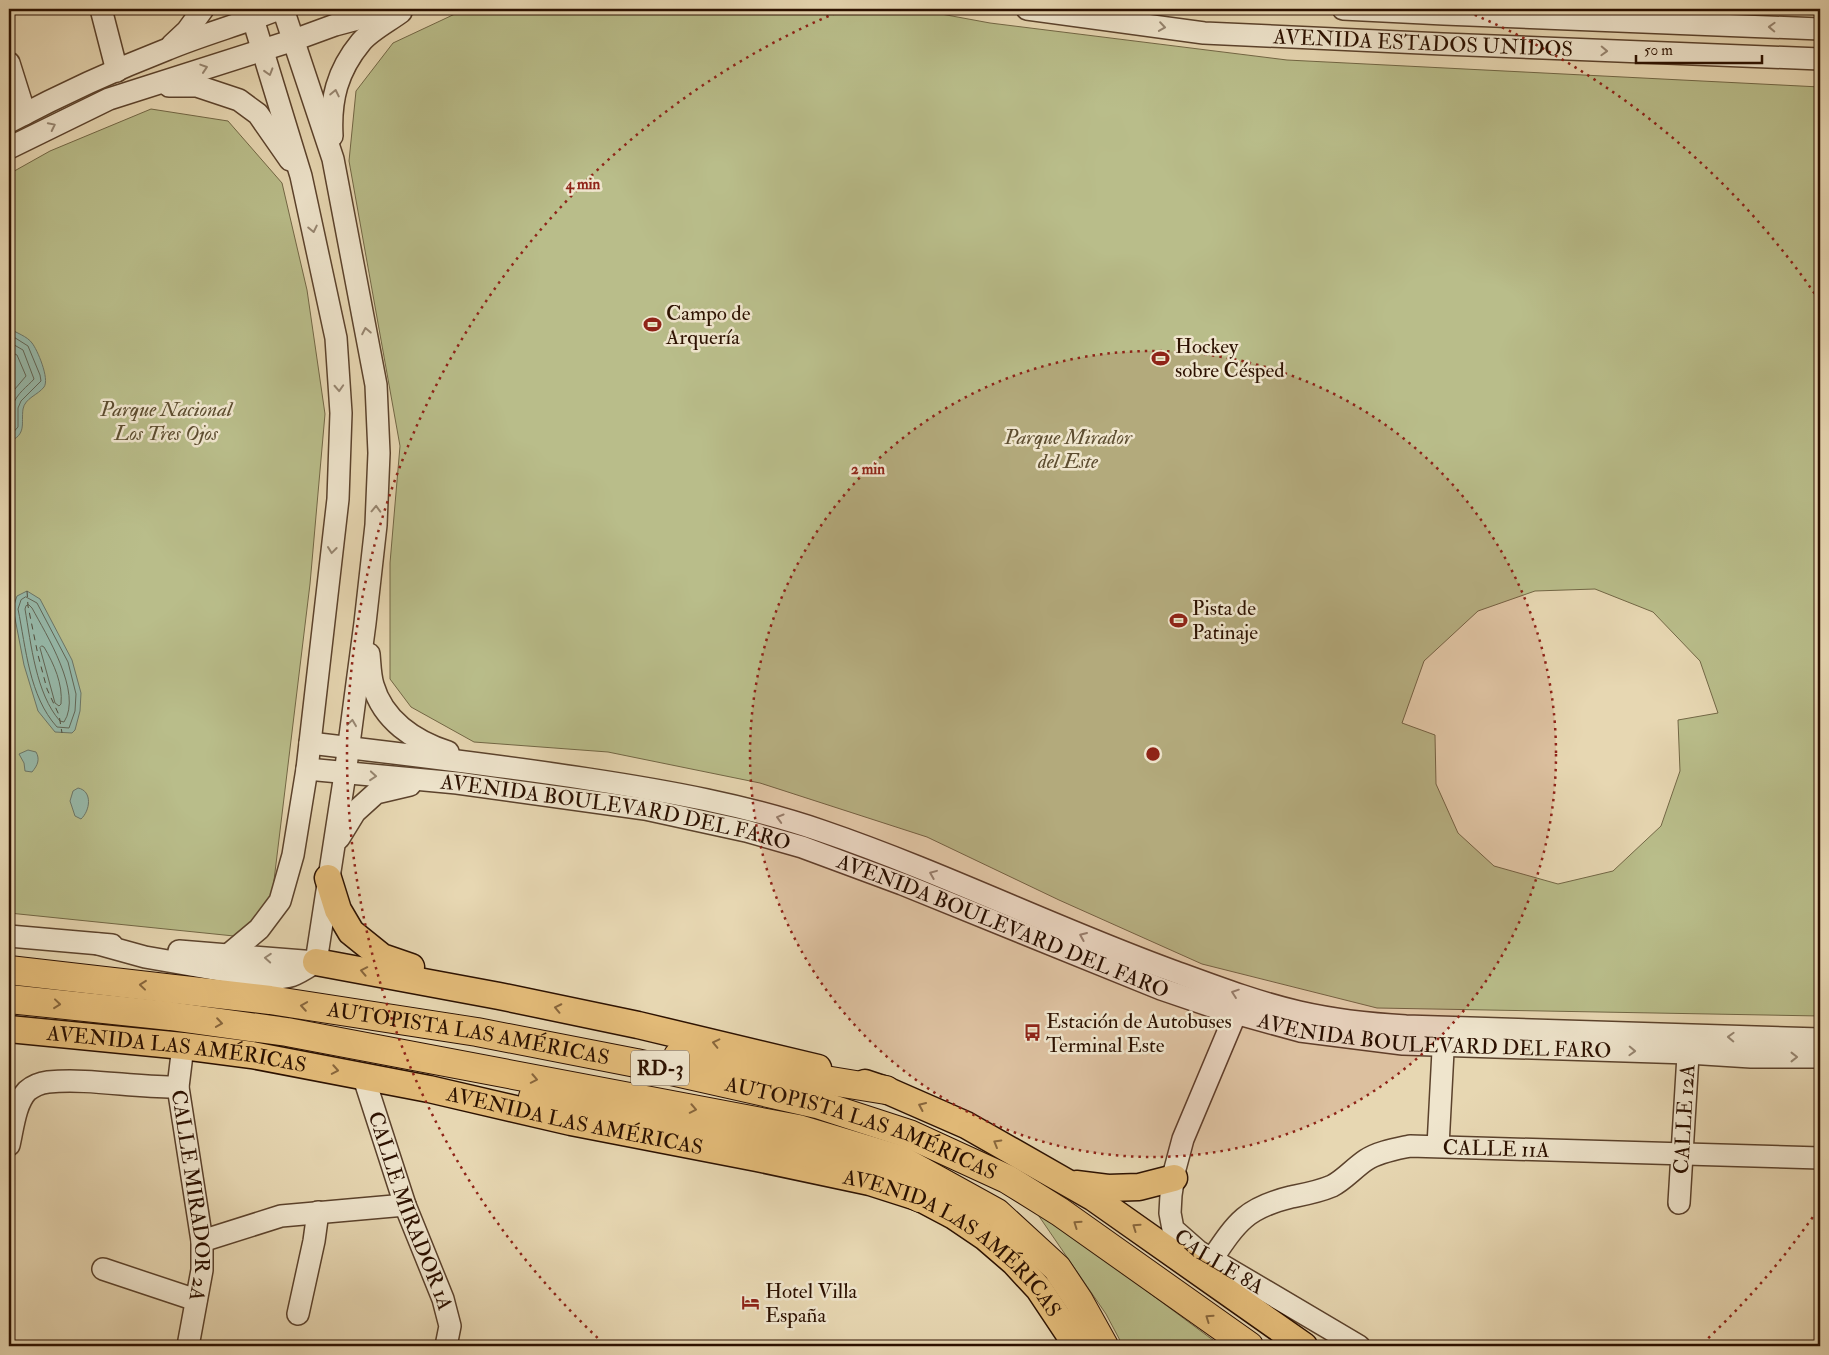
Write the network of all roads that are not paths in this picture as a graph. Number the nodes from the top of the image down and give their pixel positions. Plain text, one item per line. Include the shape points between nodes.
1 (102, 9) edge
2 (202, 9) edge
3 (279, 9) edge
4 (283, 9) edge
5 (395, 9) edge
6 (406, 9) edge
7 (1027, 9) edge
8 (1343, 9) edge
9 (1417, 11) edge
10 (1444, 12) edge
11 (251, 14) edge
12 (1820, 29) edge
13 (294, 40) junction
14 (1416, 43) junction
15 (1443, 44) junction
16 (169, 48) junction
17 (262, 49) junction
18 (1820, 59) edge
19 (9, 62) edge
20 (117, 71) junction
21 (151, 85) junction
22 (17, 118) edge
23 (9, 148) edge
24 (333, 159) junction
25 (301, 176) junction
26 (365, 624) junction
27 (310, 743) junction
28 (348, 747) junction
29 (484, 764) junction
30 (307, 769) junction
31 (345, 774) junction
32 (457, 783) junction
33 (333, 847) junction
34 (328, 878) junction
35 (9, 936) edge
36 (98, 944) junction
37 (228, 955) junction
38 (316, 962) junction
39 (9, 970) edge
40 (499, 996) junction
41 (9, 999) edge
42 (1236, 1013) junction
43 (9, 1029) edge
44 (288, 1032) junction
45 (498, 1036) junction
46 (1444, 1037) junction
47 (1820, 1039) edge
48 (1689, 1044) junction
49 (183, 1046) junction
50 (1820, 1057) edge
51 (363, 1075) junction
52 (178, 1087) junction
53 (18, 1088) edge
54 (886, 1090) junction
55 (9, 1145) edge
56 (1438, 1146) junction
57 (1682, 1153) junction
58 (1820, 1158) edge
59 (1174, 1178) junction
60 (1067, 1182) junction
61 (920, 1198) junction
62 (1679, 1202) dead end
63 (405, 1205) junction
64 (318, 1212) junction
65 (1168, 1238) junction
66 (202, 1241) junction
67 (1212, 1259) junction
68 (103, 1269) dead end
69 (196, 1300) junction
70 (298, 1314) dead end
71 (188, 1346) edge
72 (446, 1346) edge
73 (1077, 1346) edge
74 (1104, 1346) edge
75 (1249, 1346) edge
76 (1304, 1346) edge
77 (1359, 1346) edge

1 - 20 street
2 - 16 street via 187,31
3 - 11 street
4 - 13 street
5 - 13 street via 335,24
24 -> 6 street via 331,114 339,76 361,41
7 -> 14 street, AVENIDA ESTADOS UNIDOS via 1204,33
8 - 9 street, AVENIDA ESTADOS UNIDOS
9 - 10 street, AVENIDA ESTADOS UNIDOS
9 - 14 street
12 -> 10 street, AVENIDA ESTADOS UNIDOS
10 - 15 street
11 - 16 street
11 - 17 street
13 - 17 street
13 - 24 street
14 - 15 street, AVENIDA ESTADOS UNIDOS
15 -> 18 street, AVENIDA ESTADOS UNIDOS
16 - 20 street
21 -> 17 street
17 -> 25 street
19 - 22 street
20 - 22 street
23 -> 21 street via 109,99
21 - 25 street via 198,86 239,100 258,114
26 -> 24 street via 376,525 379,453 376,385
25 -> 27 street via 336,338 341,413 338,499
28 -> 26 street
26 - 29 street via 372,683 378,699 396,725 429,746
27 - 28 street, AVENIDA BOULEVARD DEL FARO
27 - 30 street
28 - 29 street, AVENIDA BOULEVARD DEL FARO
28 - 31 street
46 -> 29 street, AVENIDA BOULEVARD DEL FARO via 1298,1011 1256,1000 1124,953 878,851 777,817 684,794
30 - 31 street, AVENIDA BOULEVARD DEL FARO
30 - 37 street via 292,855 280,901 259,929
31 -> 32 street, AVENIDA BOULEVARD DEL FARO
31 - 33 street
32 - 33 street via 415,784 376,793 355,812
32 - 42 street, AVENIDA BOULEVARD DEL FARO via 645,809 802,847 1161,989
33 - 34 street
34 - 38 street
34 - 40 main road via 338,910 351,932 382,957
35 - 36 street
36 - 37 street
36 - 38 street via 145,957 266,978 294,976
38 -> 37 street
40 -> 38 main road
45 -> 39 highway, AUTOPISTA LAS AMÉRICAS / RD-3 via 270,1000
54 -> 40 main road via 819,1068
41 -> 44 highway, AUTOPISTA LAS AMÉRICAS / RD-3
42 - 46 street, AVENIDA BOULEVARD DEL FARO via 1300,1031 1402,1044
42 - 59 street, CALLE 8A via 1183,1139
43 - 49 main road, AVENIDA LAS AMÉRICAS
44 - 61 highway via 430,1073 826,1158 874,1174
44 -> 74 highway, AUTOPISTA LAS AMÉRICAS / RD-3 via 798,1129 900,1160 997,1213 1057,1268
45 - 54 highway via 546,1037 732,1063
75 -> 45 highway, AUTOPISTA LAS AMÉRICAS / RD-3 via 1060,1212 1007,1179 909,1134 817,1104
46 - 48 street, AVENIDA BOULEVARD DEL FARO
46 - 56 street
47 -> 48 street, AVENIDA BOULEVARD DEL FARO
48 -> 50 street, AVENIDA BOULEVARD DEL FARO via 1751,1057
48 - 57 street, CALLE 12A
49 -> 51 main road, AVENIDA LAS AMÉRICAS
49 - 52 street, CALLE MIRADOR 2A
51 - 61 main road, AVENIDA LAS AMÉRICAS via 571,1122 815,1169
51 - 63 street, CALLE MIRADOR 1A
52 - 53 street via 47,1082
52 - 66 street, CALLE MIRADOR 2A
53 - 55 street via 21,1099
60 -> 54 main road via 966,1125
56 - 57 street, CALLE 11A
56 - 67 street, CALLE 11A via 1394,1149 1368,1159 1334,1185 1315,1193 1266,1204 1234,1226
57 - 58 street, CALLE 11A
57 - 62 street, CALLE 12A
59 - 60 main road via 1139,1187 1108,1188
59 - 65 street, CALLE 8A
65 -> 60 main road
61 - 73 main road, AVENIDA LAS AMÉRICAS via 985,1237 1014,1262 1040,1289
63 - 64 street
63 - 72 street, CALLE MIRADOR 1A via 443,1299 450,1326
64 - 66 street via 282,1216
64 - 70 street
65 - 67 street, CALLE 8A
65 - 76 main road
66 - 69 street, CALLE MIRADOR 2A via 202,1270
67 - 77 street, CALLE 8A
68 - 69 street
69 - 71 street, CALLE MIRADOR 2A

